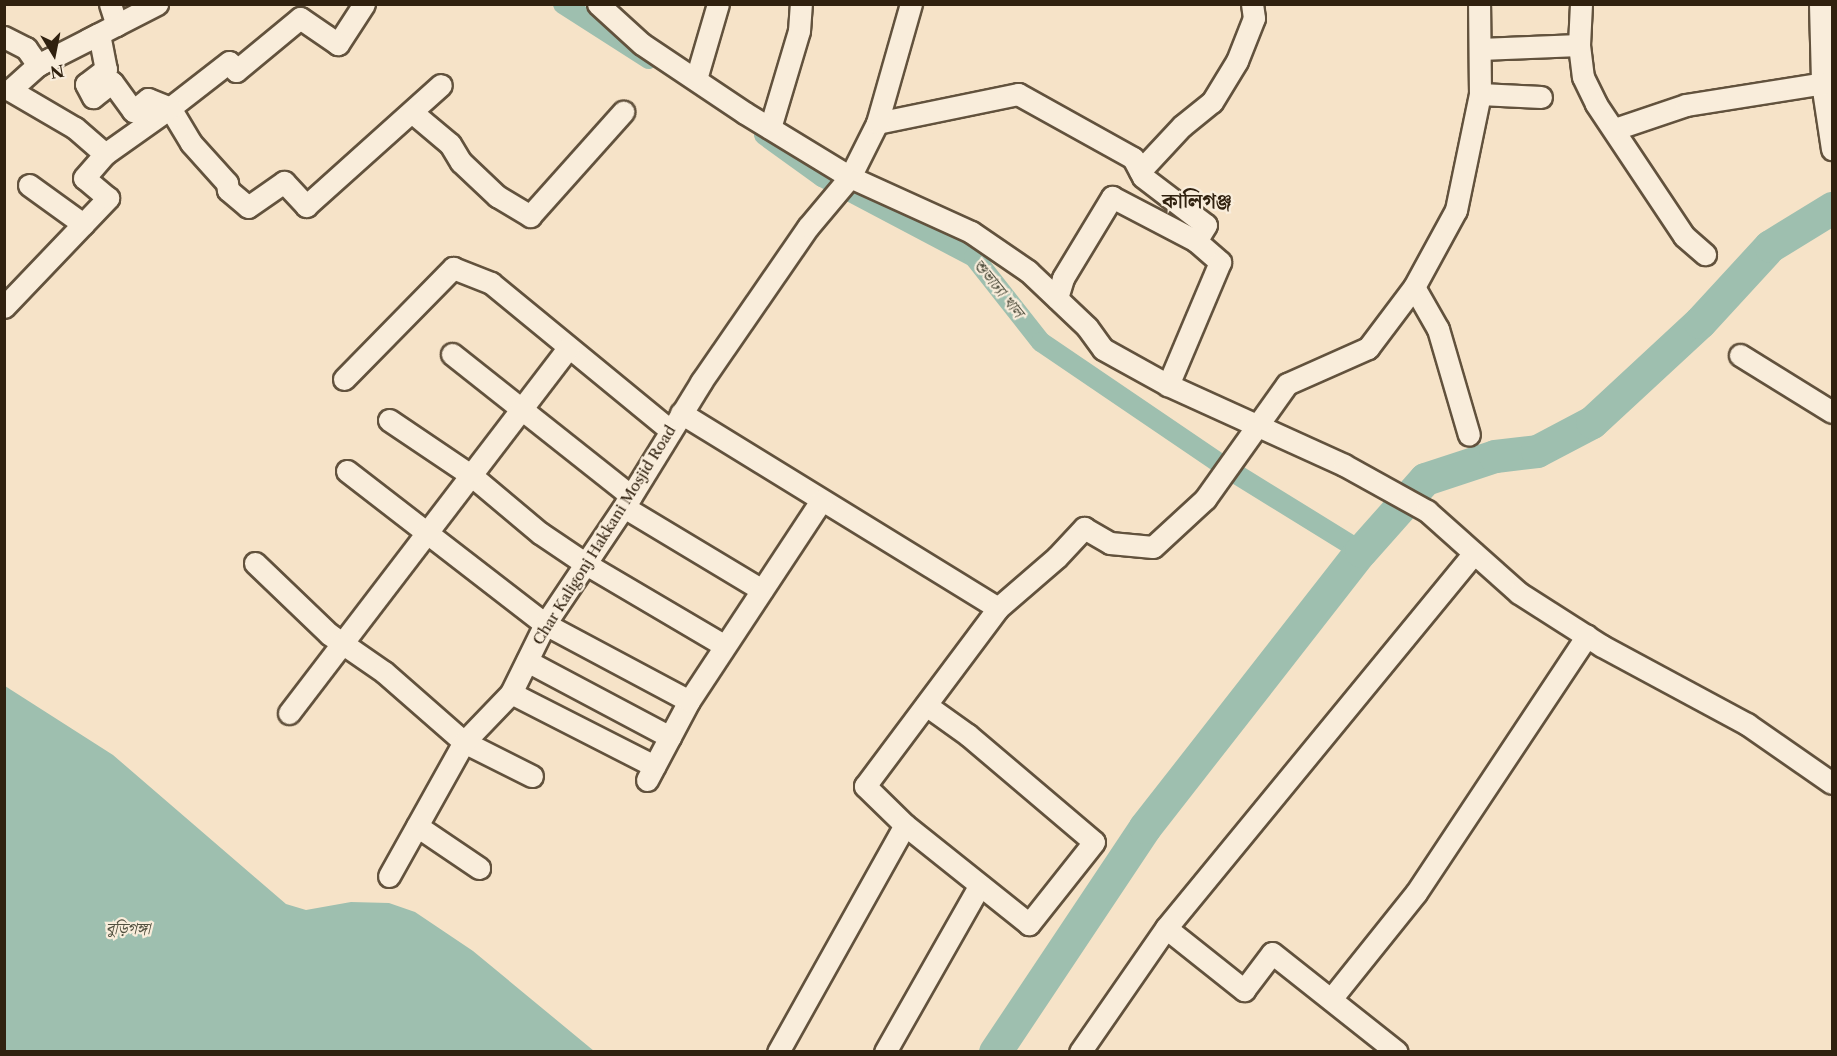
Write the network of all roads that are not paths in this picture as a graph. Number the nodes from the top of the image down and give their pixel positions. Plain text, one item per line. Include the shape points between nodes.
1 (110, 4) edge
2 (157, 4) edge
3 (364, 4) edge
4 (598, 4) edge
5 (718, 4) edge
6 (801, 4) edge
7 (911, 4) edge
8 (1252, 4) edge
9 (1479, 4) edge
10 (1581, 4) edge
11 (1820, 4) edge
12 (117, 25) junction
13 (4, 37) edge
14 (1579, 45) junction
15 (1480, 49) junction
16 (38, 65) junction
17 (696, 79) junction
18 (1827, 82) edge
19 (441, 85) dead end
20 (1480, 94) junction
21 (1542, 97) dead end
22 (170, 108) junction
23 (623, 112) dead end
24 (413, 113) junction
25 (877, 123) junction
26 (770, 128) junction
27 (1615, 129) junction
28 (1832, 149) edge
29 (105, 153) junction
30 (1140, 171) junction
31 (850, 177) junction
32 (29, 185) dead end
33 (83, 224) junction
34 (1196, 242) junction
35 (1704, 254) dead end
36 (1414, 287) junction
37 (1056, 298) junction
38 (7, 299) edge
39 (568, 348) junction
40 (452, 354) dead end
41 (1740, 355) dead end
42 (344, 379) dead end
43 (1168, 385) junction
44 (523, 409) junction
45 (1833, 412) edge
46 (389, 420) dead end
47 (675, 422) junction
48 (1255, 425) junction
49 (1470, 435) dead end
50 (347, 471) dead end
51 (472, 476) junction
52 (821, 501) junction
53 (627, 502) junction
54 (428, 533) junction
55 (1474, 553) junction
56 (255, 562) dead end
57 (586, 564) junction
58 (762, 590) junction
59 (998, 608) junction
60 (545, 624) junction
61 (1587, 636) junction
62 (344, 645) junction
63 (725, 646) junction
64 (526, 661) junction
65 (511, 693) junction
66 (689, 701) junction
67 (926, 705) junction
68 (289, 713) dead end
69 (669, 737) junction
70 (464, 742) junction
71 (532, 776) dead end
72 (1833, 783) edge
73 (905, 825) junction
74 (417, 826) junction
75 (479, 868) dead end
76 (389, 876) dead end
77 (980, 885) junction
78 (1166, 928) junction
79 (1331, 999) junction
80 (778, 1052) edge
81 (885, 1052) edge
82 (1080, 1052) edge
83 (1398, 1052) edge

1 - 12 street
2 - 12 street
3 - 22 street via 339,44 300,18 236,71 229,62
4 - 17 street via 642,44
5 - 17 street
6 - 26 street via 799,32
7 - 25 street, Char Kaligonj Hakkani Mosjid Road
8 - 30 street via 1254,18 1237,61 1212,102 1182,126
9 - 15 street
10 - 14 street
11 - 18 street
12 - 16 street
13 - 16 street via 26,48
14 - 15 street
14 - 27 street via 1583,77 1596,104
15 - 20 street
16 - 22 street via 99,34 106,69 86,84 93,97 112,81 133,111 148,99
16 - 29 street via 10,90 75,128
17 - 26 street
18 - 27 street via 1686,105
18 - 28 street
19 - 24 street
20 - 21 street
20 - 36 street via 1456,210
22 - 24 street via 191,143 227,183 228,190 248,207 284,182 306,206
22 - 29 street
23 - 24 street via 530,216 497,196 461,162 450,144
25 - 30 street via 1018,94 1133,158
25 - 31 street, Char Kaligonj Hakkani Mosjid Road
26 - 31 street
27 - 35 street via 1684,236
29 - 33 street via 84,178 108,198
30 - 34 street via 1206,225
31 - 37 street via 971,232 1028,271
31 - 47 street, Char Kaligonj Hakkani Mosjid Road via 808,228
32 - 33 street
33 - 38 street
34 - 37 street via 1112,197 1062,278
34 - 43 street via 1220,262
36 - 48 street via 1368,348 1287,384
36 - 49 street via 1438,328
37 - 43 street via 1087,327 1103,350
39 - 42 street via 491,283 453,268
39 - 44 street
39 - 47 street
40 - 44 street
41 - 45 street
43 - 48 street
44 - 51 street
44 - 53 street
46 - 51 street
47 - 52 street
47 - 53 street, Char Kaligonj Hakkani Mosjid Road
48 - 55 street via 1344,465 1427,511
48 - 59 street via 1205,499 1153,547 1110,543 1084,528
50 - 54 street
51 - 54 street
51 - 57 street via 540,533
52 - 58 street
52 - 59 street
53 - 57 street, Char Kaligonj Hakkani Mosjid Road
53 - 58 street
54 - 60 street
54 - 62 street
55 - 61 street via 1519,593
55 - 78 street
56 - 62 street via 295,604
57 - 60 street, Char Kaligonj Hakkani Mosjid Road
57 - 63 street
58 - 63 street
59 - 67 street
60 - 64 street, Char Kaligonj Hakkani Mosjid Road
60 - 66 street
61 - 72 street via 1747,724
61 - 79 street via 1416,893
62 - 68 street
62 - 70 street via 384,672
63 - 66 street
64 - 65 street, Char Kaligonj Hakkani Mosjid Road
64 - 69 street
65 - 69 street via 651,773
65 - 70 street, Char Kaligonj Hakkani Mosjid Road
66 - 69 street
67 - 73 street via 865,786
67 - 77 street via 1030,785 1094,842 1029,924
70 - 71 street
70 - 74 street, Char Kaligonj Hakkani Mosjid Road
73 - 77 street
73 - 80 street
74 - 75 street
74 - 76 street, Char Kaligonj Hakkani Mosjid Road
77 - 81 street
78 - 79 street via 1244,990 1272,953
78 - 82 street
79 - 83 street

